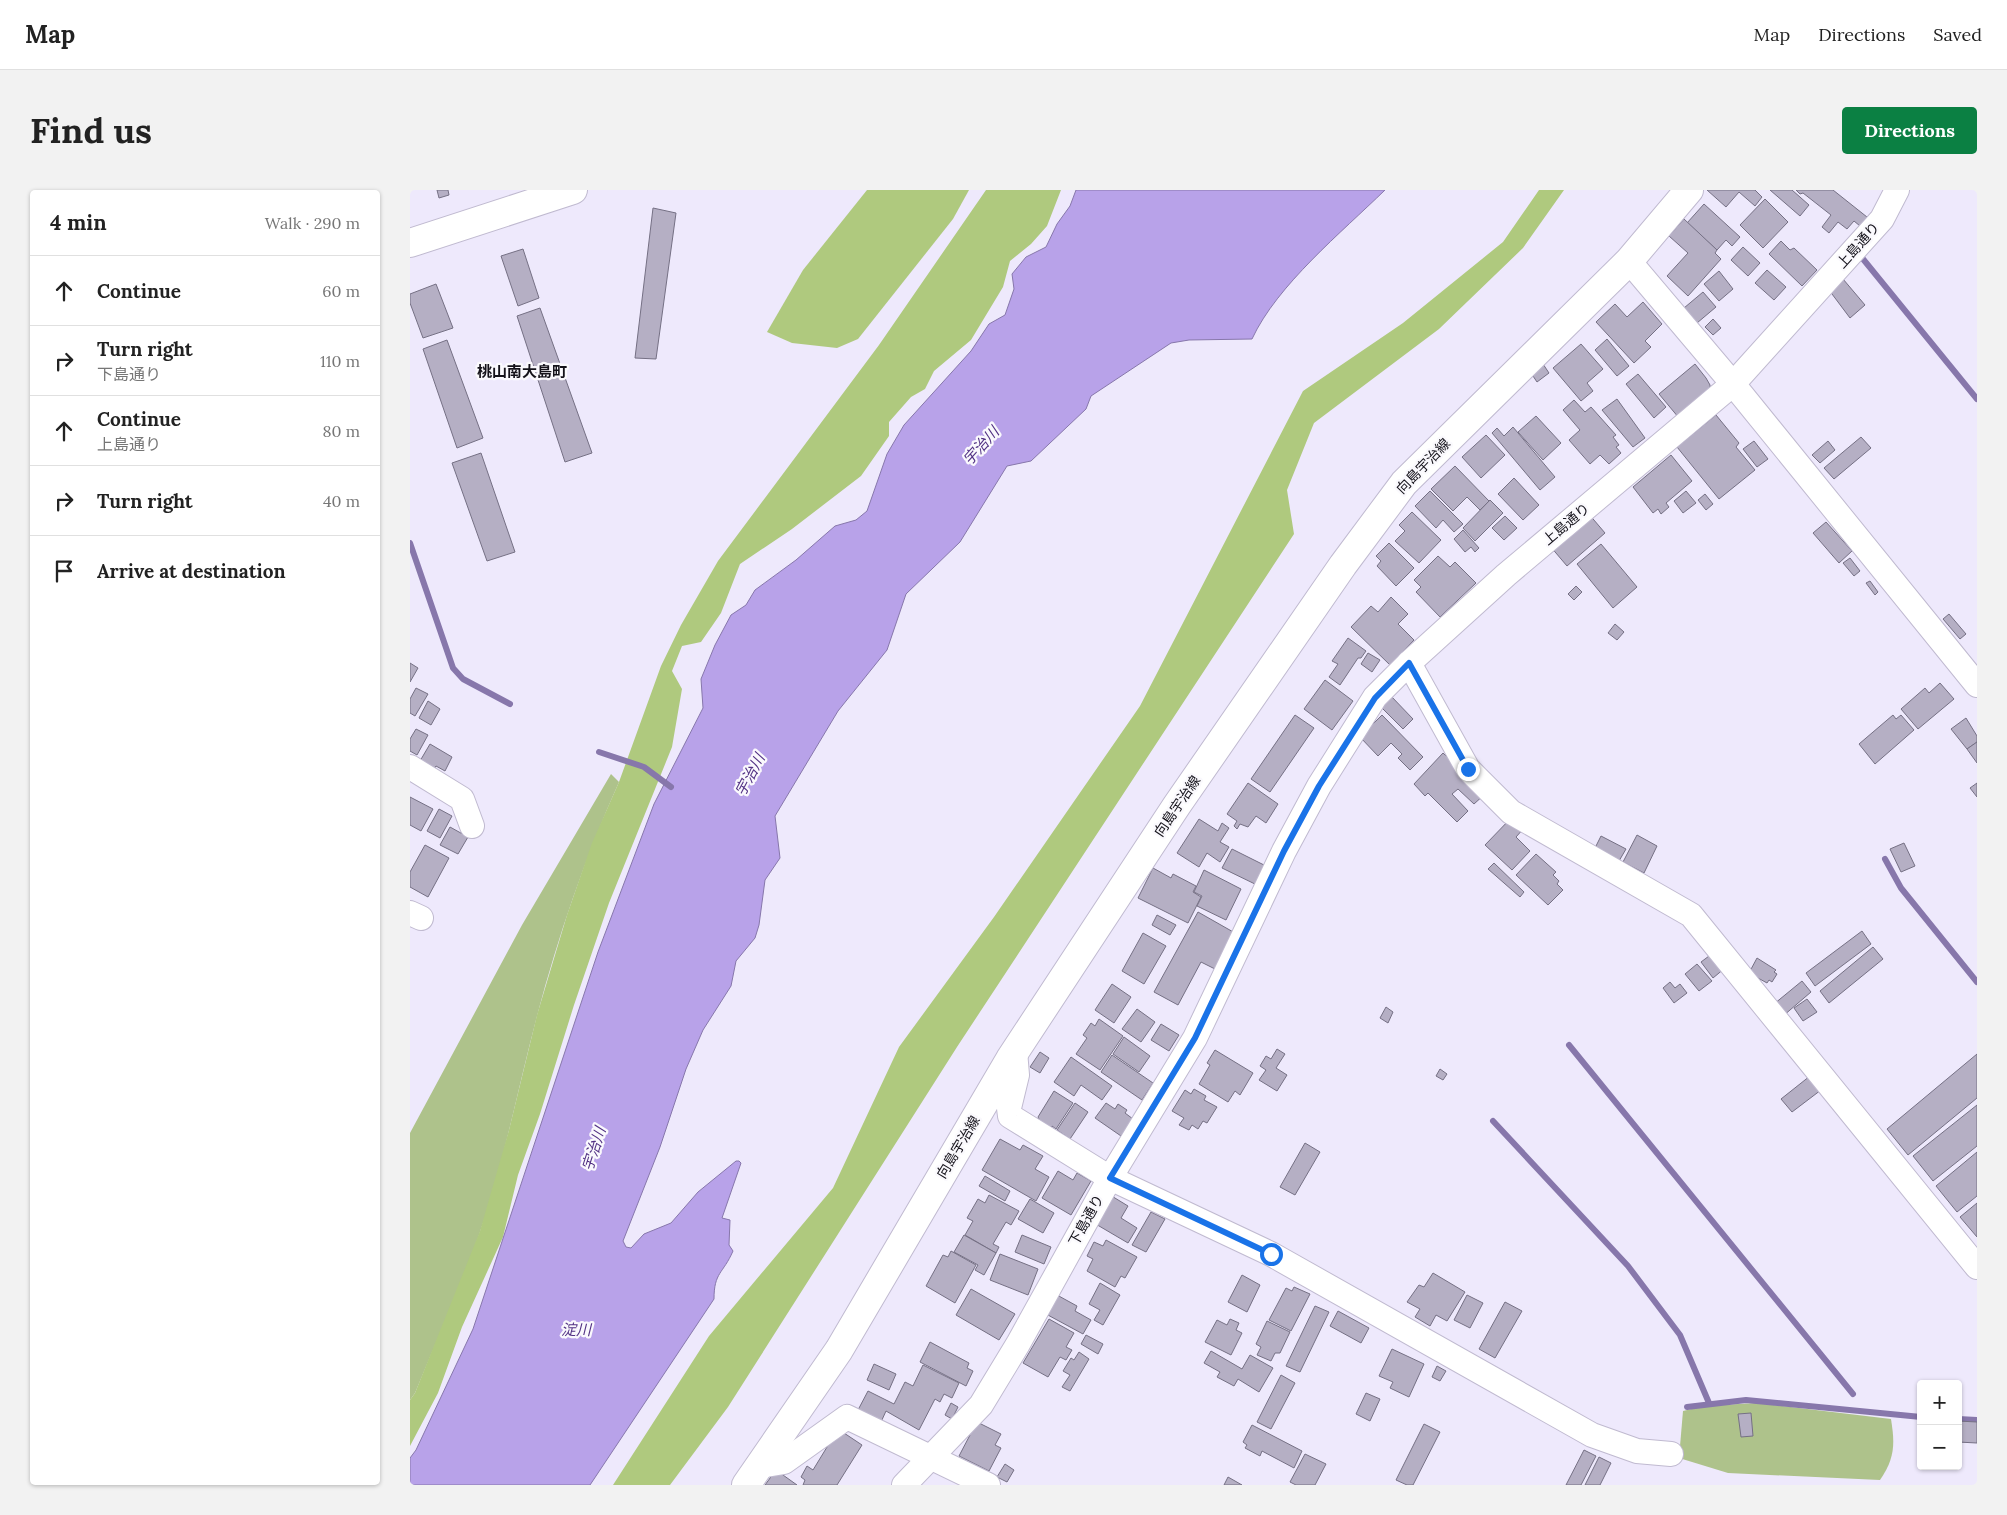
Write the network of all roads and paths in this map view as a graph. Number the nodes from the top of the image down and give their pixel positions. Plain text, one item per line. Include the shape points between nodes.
1 (573, 190) edge
2 (1689, 190) edge
3 (1897, 190) edge
4 (410, 243) edge
5 (1629, 261) junction
6 (1733, 384) junction
7 (1409, 663) junction
8 (1977, 685) edge
9 (410, 767) edge
10 (472, 826) dead end
11 (1268, 883) joint
12 (1015, 1051) junction
13 (1110, 1178) junction
14 (1977, 1267) edge
15 (1671, 1454) dead end
16 (931, 1456) junction
17 (753, 1476) edge
18 (904, 1485) edge
19 (988, 1485) edge

1 - 4 main road
2 - 5 main road, 向島宇治線
3 - 6 street, 上島通り via 1882,219
5 - 6 street
5 - 12 main road, 向島宇治線 via 1404,483 1343,565 1177,805
6 - 7 street, 上島通り via 1506,575
6 - 8 street
7 - 11 street, 上島通り via 1370,706 1319,786
7 - 14 street via 1468,769 1511,812 1691,915
9 - 10 street via 462,799
11 - 13 street, 下島通り via 1195,1038
12 - 13 street via 1017,1075 1010,1116
12 - 17 main road, 向島宇治線 via 839,1350
13 - 15 street via 1271,1254 1592,1436 1637,1451
13 - 16 street, 下島通り via 981,1405
16 - 17 street via 847,1417 784,1462
16 - 18 street, 下島通り
16 - 19 street

